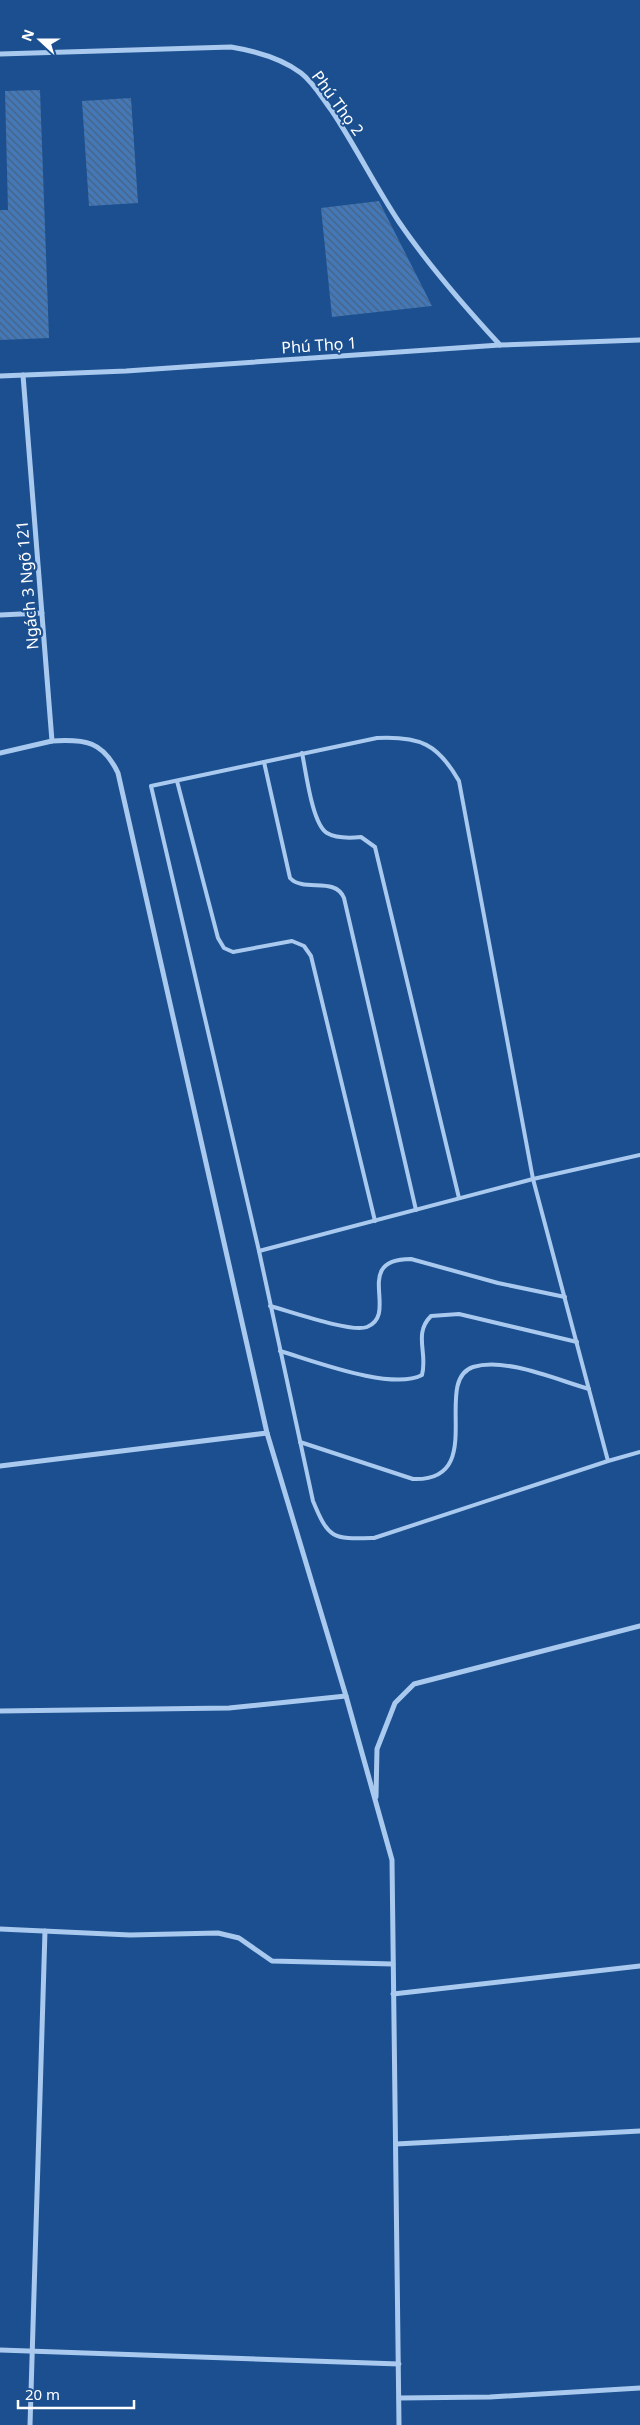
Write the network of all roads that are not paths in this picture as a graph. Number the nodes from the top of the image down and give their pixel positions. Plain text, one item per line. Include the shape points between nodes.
1 (0, 54) edge
2 (640, 340) edge
3 (500, 345) junction
4 (23, 375) junction
5 (0, 376) edge
6 (42, 613) junction
7 (0, 615) edge
8 (52, 741) junction
9 (0, 753) edge
10 (302, 754) junction
11 (264, 762) junction
12 (177, 781) junction
13 (640, 1155) edge
14 (534, 1179) junction
15 (459, 1198) junction
16 (416, 1210) junction
17 (375, 1221) junction
18 (258, 1251) junction
19 (565, 1297) junction
20 (270, 1306) junction
21 (577, 1342) junction
22 (280, 1351) junction
23 (589, 1389) junction
24 (267, 1433) junction
25 (300, 1442) junction
26 (640, 1452) edge
27 (608, 1461) junction
28 (0, 1466) edge
29 (640, 1626) edge
30 (346, 1696) junction
31 (0, 1710) edge
32 (376, 1802) junction
33 (0, 1928) edge
34 (45, 1931) junction
35 (393, 1964) junction
36 (640, 1966) edge
37 (394, 1994) junction
38 (640, 2131) edge
39 (396, 2144) junction
40 (0, 2350) edge
41 (31, 2351) junction
42 (399, 2364) junction
43 (640, 2388) edge
44 (399, 2398) junction
45 (30, 2425) edge
46 (399, 2425) edge

1 - 3 street, Phú Thọ 2 via 230,47 253,51 300,73 313,84 346,132 398,221 446,286
2 - 3 street, Phú Thọ 1
3 - 4 street, Phú Thọ 1
4 - 5 street, Phú Thọ 1
4 - 6 street, Ngách 3 Ngõ 121
6 - 7 street
6 - 8 street, Ngách 3 Ngõ 121
8 - 9 street
8 - 24 street via 75,740 100,747 112,759 118,773
10 - 11 lane
10 - 14 lane via 378,738 403,737 427,745 447,761 459,781
10 - 15 lane via 318,823 327,833 346,838 362,837 375,847
11 - 12 lane
11 - 16 lane via 290,878 300,884 333,887 341,891 344,898
12 - 17 lane via 218,938 224,948 233,952 292,941 304,946 311,956
12 - 18 lane via 151,786
13 - 14 lane
14 - 15 lane
14 - 19 lane
15 - 16 lane
16 - 17 lane
17 - 18 lane
18 - 20 lane
19 - 20 lane via 400,1259 381,1269 378,1280 380,1310 366,1327 349,1328
19 - 21 lane
20 - 22 lane
21 - 22 lane via 507,1328 459,1314 431,1316 421,1331 422,1374 406,1380 381,1379
21 - 23 lane
22 - 25 lane
23 - 25 lane via 505,1365 473,1367 461,1378 456,1392 457,1433 452,1456 447,1467 434,1478 426,1480 413,1480
23 - 27 lane
24 - 28 street
24 - 30 street
25 - 27 lane via 313,1501 322,1524 328,1533 345,1539 374,1538
26 - 27 lane
29 - 32 street via 414,1684 395,1703 377,1749
30 - 31 street via 229,1708
30 - 32 street
32 - 35 street via 392,1860
33 - 34 street
34 - 35 street via 130,1935 218,1933 238,1938 272,1961
34 - 41 street
35 - 37 street
36 - 37 street
37 - 39 street
38 - 39 street
39 - 42 street
40 - 41 street
41 - 42 street
41 - 45 street
42 - 44 street
43 - 44 street via 490,2397
44 - 46 street

